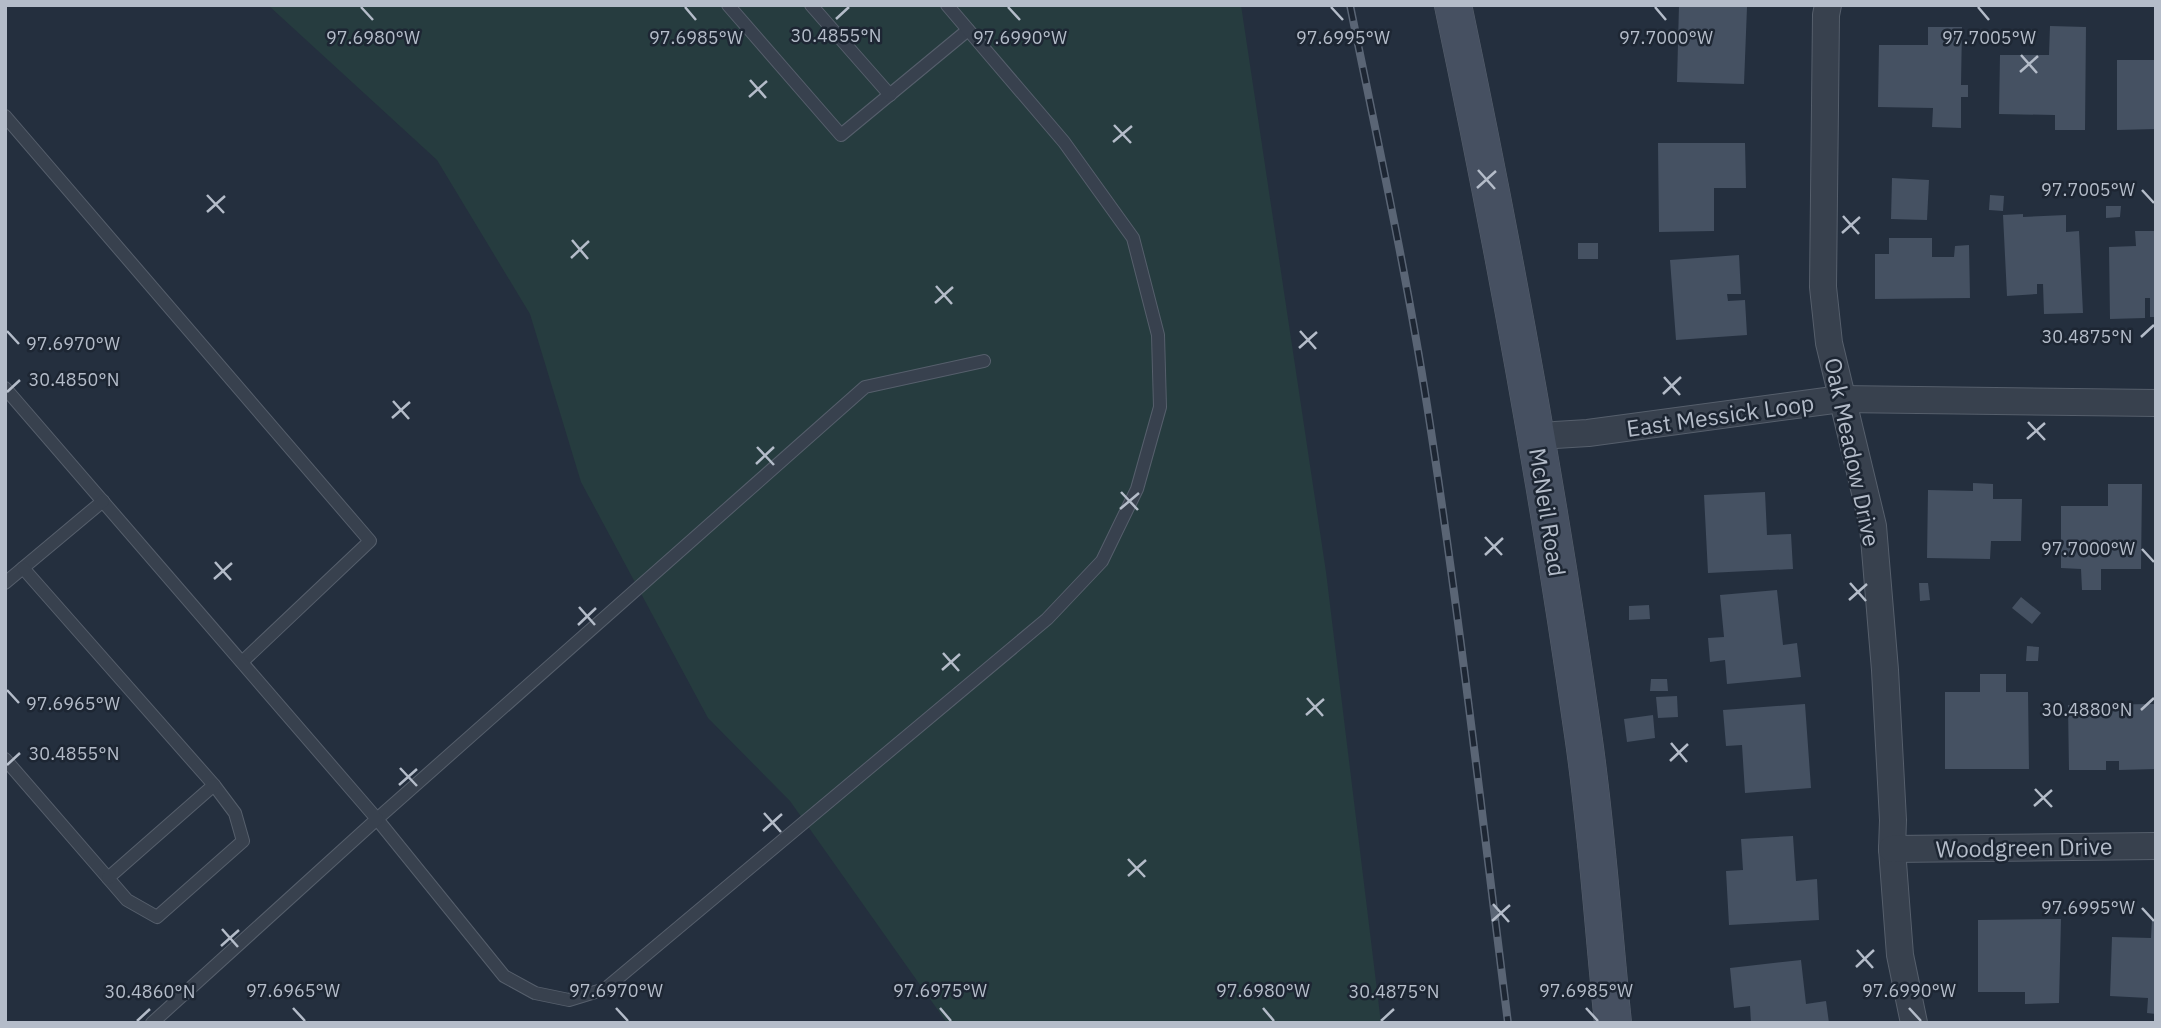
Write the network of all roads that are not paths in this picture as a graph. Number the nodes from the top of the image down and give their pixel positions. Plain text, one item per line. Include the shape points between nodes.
1 (728, 5) edge
2 (811, 5) edge
3 (947, 5) edge
4 (1453, 5) edge
5 (1828, 5) edge
6 (968, 30) junction
7 (890, 95) junction
8 (5, 116) edge
9 (984, 361) dead end
10 (5, 388) edge
11 (1841, 399) junction
12 (2156, 403) edge
13 (1537, 440) junction
14 (103, 501) junction
15 (23, 568) junction
16 (5, 583) edge
17 (242, 662) junction
18 (5, 759) edge
19 (214, 785) junction
20 (377, 819) junction
21 (2156, 846) edge
22 (1892, 849) junction
23 (108, 878) junction
24 (152, 1023) edge
25 (1613, 1023) edge
26 (1914, 1023) edge

1 - 7 lane via 841,135
2 - 7 lane
3 - 6 lane
4 - 13 main road, McNeil Road
5 - 11 street, Oak Meadow Drive via 1823,287
6 - 7 lane
6 - 20 lane via 1064,142 1133,238 1158,335 1160,408 1137,489 1102,561 1047,619 605,989 569,1000 535,993 504,976
8 - 17 lane via 370,541
9 - 20 lane via 865,387
10 - 14 lane
11 - 12 street, East Messick Loop
11 - 13 street, East Messick Loop
11 - 22 street, Oak Meadow Drive via 1873,526 1894,820
13 - 25 main road, McNeil Road via 1583,737
14 - 15 lane
14 - 17 lane
15 - 16 lane
15 - 19 lane
17 - 20 lane
18 - 23 lane
19 - 23 lane
19 - 23 lane via 235,813 243,841 157,917 127,900
20 - 24 lane
21 - 22 street, Woodgreen Drive
22 - 26 street, Oak Meadow Drive via 1900,955

